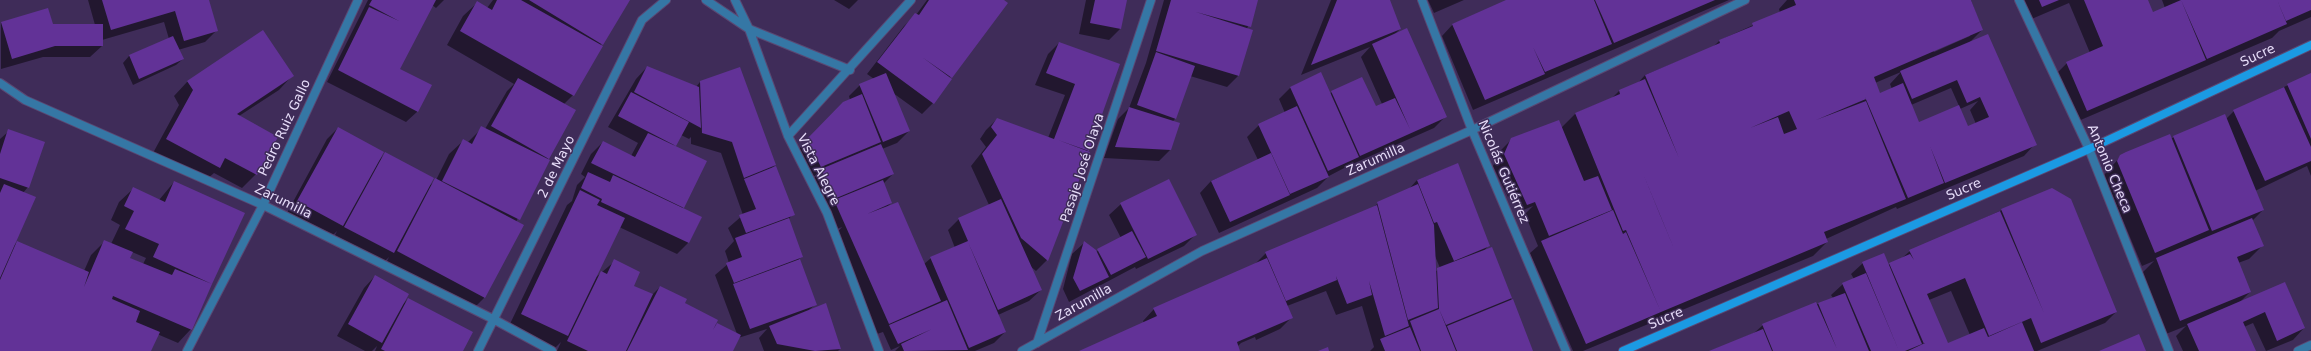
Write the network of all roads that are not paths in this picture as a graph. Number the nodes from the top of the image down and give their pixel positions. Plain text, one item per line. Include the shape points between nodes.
1 (358, 0) edge
2 (666, 0) edge
3 (706, 0) edge
4 (735, 0) edge
5 (911, 0) edge
6 (1151, 0) edge
7 (1422, 0) edge
8 (1745, 0) edge
9 (2018, 0) edge
10 (749, 29) junction
11 (2311, 45) edge
12 (850, 70) junction
13 (0, 83) edge
14 (1472, 130) junction
15 (788, 136) junction
16 (2089, 149) junction
17 (263, 205) junction
18 (495, 320) junction
19 (1037, 343) junction
20 (2311, 345) edge
21 (188, 351) edge
22 (478, 351) edge
23 (552, 351) edge
24 (879, 351) edge
25 (1022, 351) edge
26 (1566, 351) edge
27 (1623, 351) edge
28 (2169, 351) edge
29 (2298, 351) edge

1 - 17 street, Pedro Ruiz Gallo
2 - 18 street, 2 de Mayo via 642,20
3 - 10 street
4 - 10 street, Vista Alegre
5 - 12 street
6 - 19 street, Pasaje José Olaya
7 - 14 street, Nicolás Gutiérrez
8 - 14 street, Zarumilla
9 - 16 street, Antonio Checa
10 - 12 street
10 - 15 street, Vista Alegre
11 - 16 street, Sucre
12 - 15 street
13 - 17 street, Zarumilla via 25,100
14 - 19 street, Zarumilla via 1202,251
14 - 26 street, Nicolás Gutiérrez
15 - 24 street, Vista Alegre via 827,213
16 - 27 street, Sucre
16 - 28 street, Antonio Checa
17 - 18 street, Zarumilla
17 - 21 street, Pedro Ruiz Gallo
18 - 22 street, 2 de Mayo
18 - 23 street, Zarumilla
19 - 25 street, Zarumilla
20 - 29 street

